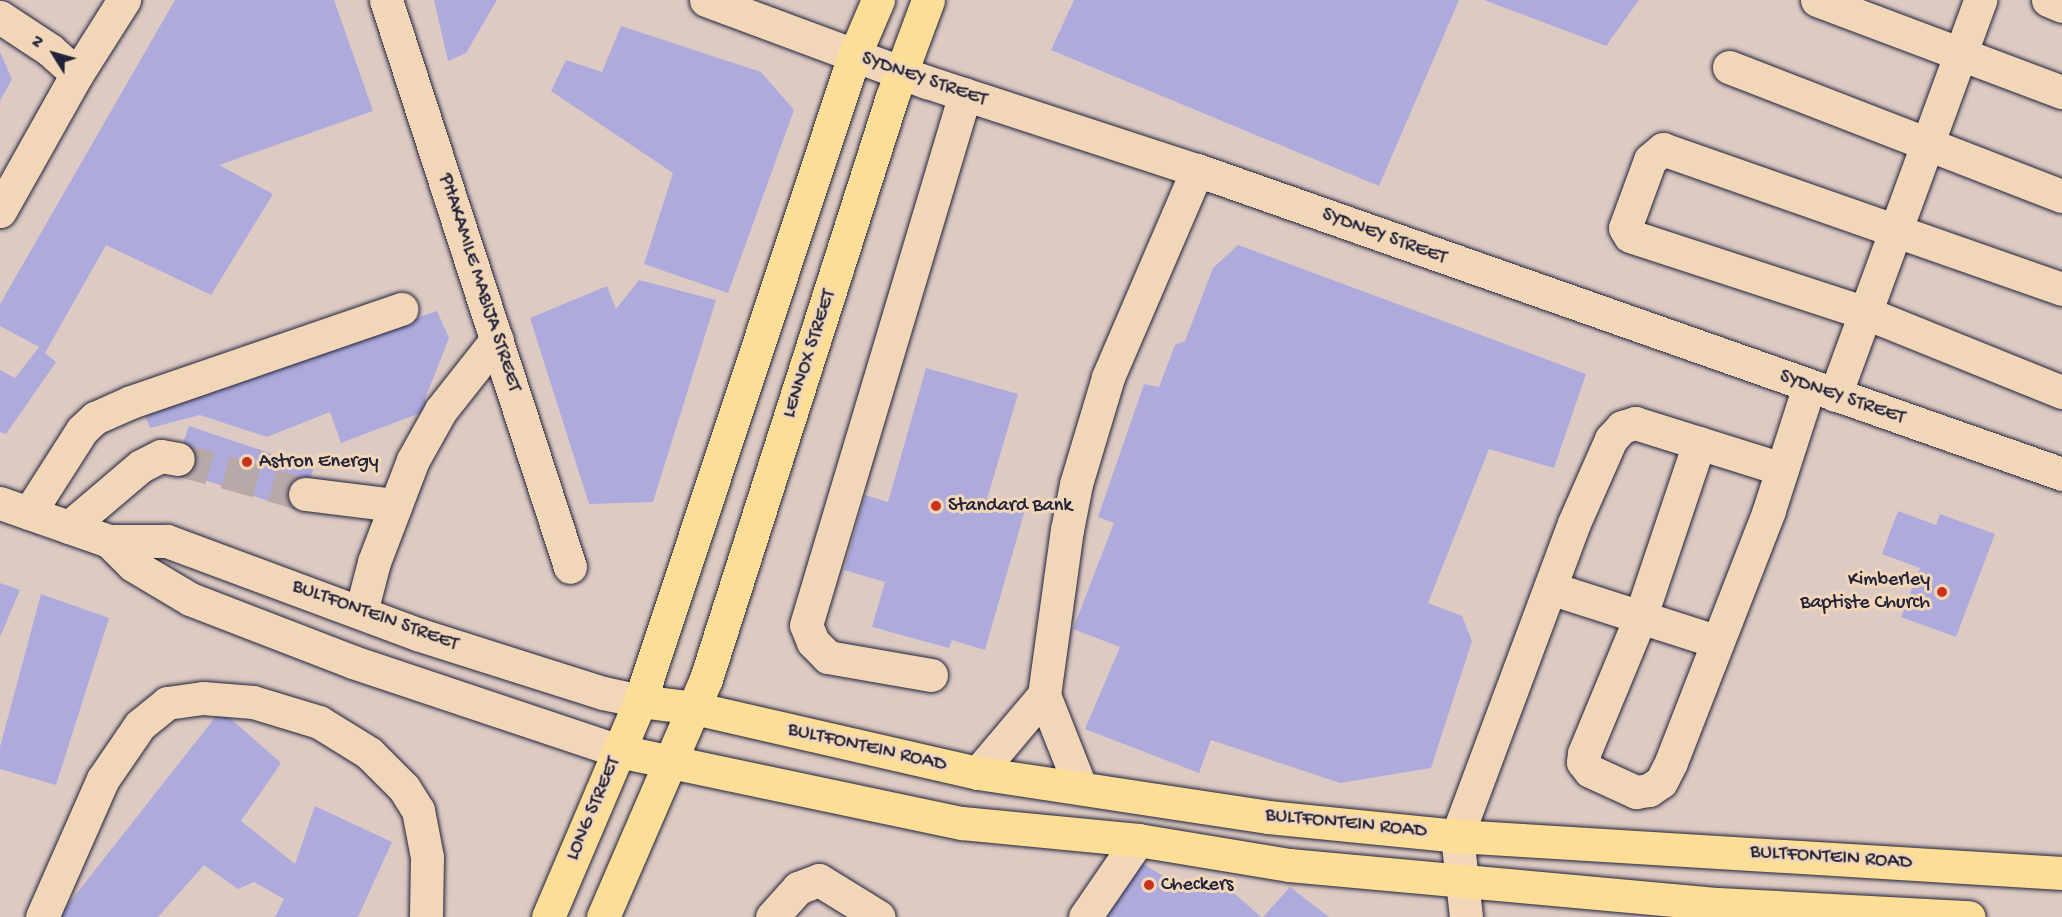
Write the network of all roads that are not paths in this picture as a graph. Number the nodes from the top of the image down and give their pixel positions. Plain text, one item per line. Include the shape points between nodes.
1 (124, 0) edge
2 (386, 0) edge
3 (706, 0) edge
4 (878, 0) edge
5 (928, 0) edge
6 (1817, 0) edge
7 (1980, 0) edge
8 (2048, 0) edge
9 (2062, 6) edge
10 (0, 17) edge
11 (854, 56) junction
12 (1960, 56) junction
13 (1729, 67) dead end
14 (901, 71) junction
15 (76, 74) junction
16 (2062, 92) edge
17 (965, 94) junction
18 (1928, 144) junction
19 (1197, 170) junction
20 (2062, 196) edge
21 (0, 211) edge
22 (1896, 230) junction
23 (2062, 289) edge
24 (400, 309) dead end
25 (1866, 313) junction
26 (497, 339) junction
27 (1822, 391) junction
28 (2062, 392) edge
29 (1699, 443) junction
30 (178, 459) tunnel mouth
31 (1782, 469) junction
32 (2062, 474) edge
33 (305, 494) tunnel mouth
34 (395, 505) junction
35 (14, 508) edge
36 (69, 527) junction
37 (109, 541) junction
38 (570, 567) dead end
39 (1550, 588) junction
40 (360, 612) junction
41 (1640, 618) junction
42 (1718, 642) junction
43 (931, 675) dead end
44 (1044, 694) junction
45 (640, 701) junction
46 (694, 708) junction
47 (619, 751) junction
48 (671, 764) junction
49 (978, 773) junction
50 (1080, 786) junction
51 (1456, 836) junction
52 (1138, 840) junction
53 (2062, 873) edge
54 (1459, 881) junction
55 (42, 917) edge
56 (426, 917) edge
57 (548, 917) edge
58 (603, 917) edge
59 (772, 917) edge
60 (879, 917) edge
61 (1086, 917) edge
62 (1466, 917) edge
63 (1969, 917) edge

1 - 15 street
2 - 26 street, PHAKAMILE MABIJA STREET
3 - 11 street, SYDNEY STREET
4 - 11 highway
5 - 14 highway, LENNOX STREET
6 - 12 street
7 - 12 street
8 - 9 street
10 - 15 street via 50,50
11 - 14 street, SYDNEY STREET
11 - 45 highway
12 - 16 street
12 - 18 street
13 - 18 street
14 - 17 street, SYDNEY STREET
14 - 46 highway, LENNOX STREET
15 - 21 street
17 - 19 street, SYDNEY STREET
17 - 43 street via 806,625 813,642 828,657
18 - 20 street
18 - 22 street
19 - 27 street, SYDNEY STREET
19 - 44 street via 1132,316 1090,430 1066,530
22 - 23 street
22 - 25 street
22 - 25 street via 1664,148 1653,154 1639,186 1625,228 1630,236
24 - 35 street via 95,418
25 - 27 street
25 - 28 street
26 - 34 street via 441,410 413,460
26 - 38 street, PHAKAMILE MABIJA STREET
27 - 31 street
27 - 32 street, SYDNEY STREET
29 - 31 street
29 - 39 street via 1635,423 1622,427 1611,438 1599,463
29 - 41 street
30 - 36 street via 161,456 141,466
31 - 42 street
33 - 34 street
34 - 40 street
35 - 36 street, BULTFONTEIN STREET
36 - 37 street, BULTFONTEIN STREET
37 - 40 street, BULTFONTEIN STREET via 167,541
37 - 47 street, BULTFONTEIN STREET via 133,565 190,599 354,662
39 - 41 street
39 - 51 street
40 - 45 street, BULTFONTEIN STREET via 439,641
41 - 42 street
41 - 42 street via 1583,762 1590,771 1636,792 1661,782
44 - 49 street
44 - 50 street
45 - 46 highway, BULTFONTEIN ROAD
45 - 47 highway, LONG STREET
46 - 48 highway
46 - 49 highway, BULTFONTEIN ROAD
47 - 48 highway
47 - 57 highway, LONG STREET
48 - 52 highway via 962,822
48 - 58 highway
49 - 50 highway, BULTFONTEIN ROAD
50 - 51 highway, BULTFONTEIN ROAD via 1268,817
51 - 53 highway, BULTFONTEIN ROAD
51 - 54 street
52 - 54 highway via 1289,865
52 - 61 street
54 - 62 street
54 - 63 highway via 1718,904
55 - 56 street via 103,779 140,725 167,703 203,698 254,702 319,722 369,753 404,788 418,810 427,857
59 - 60 street via 798,888 819,879

